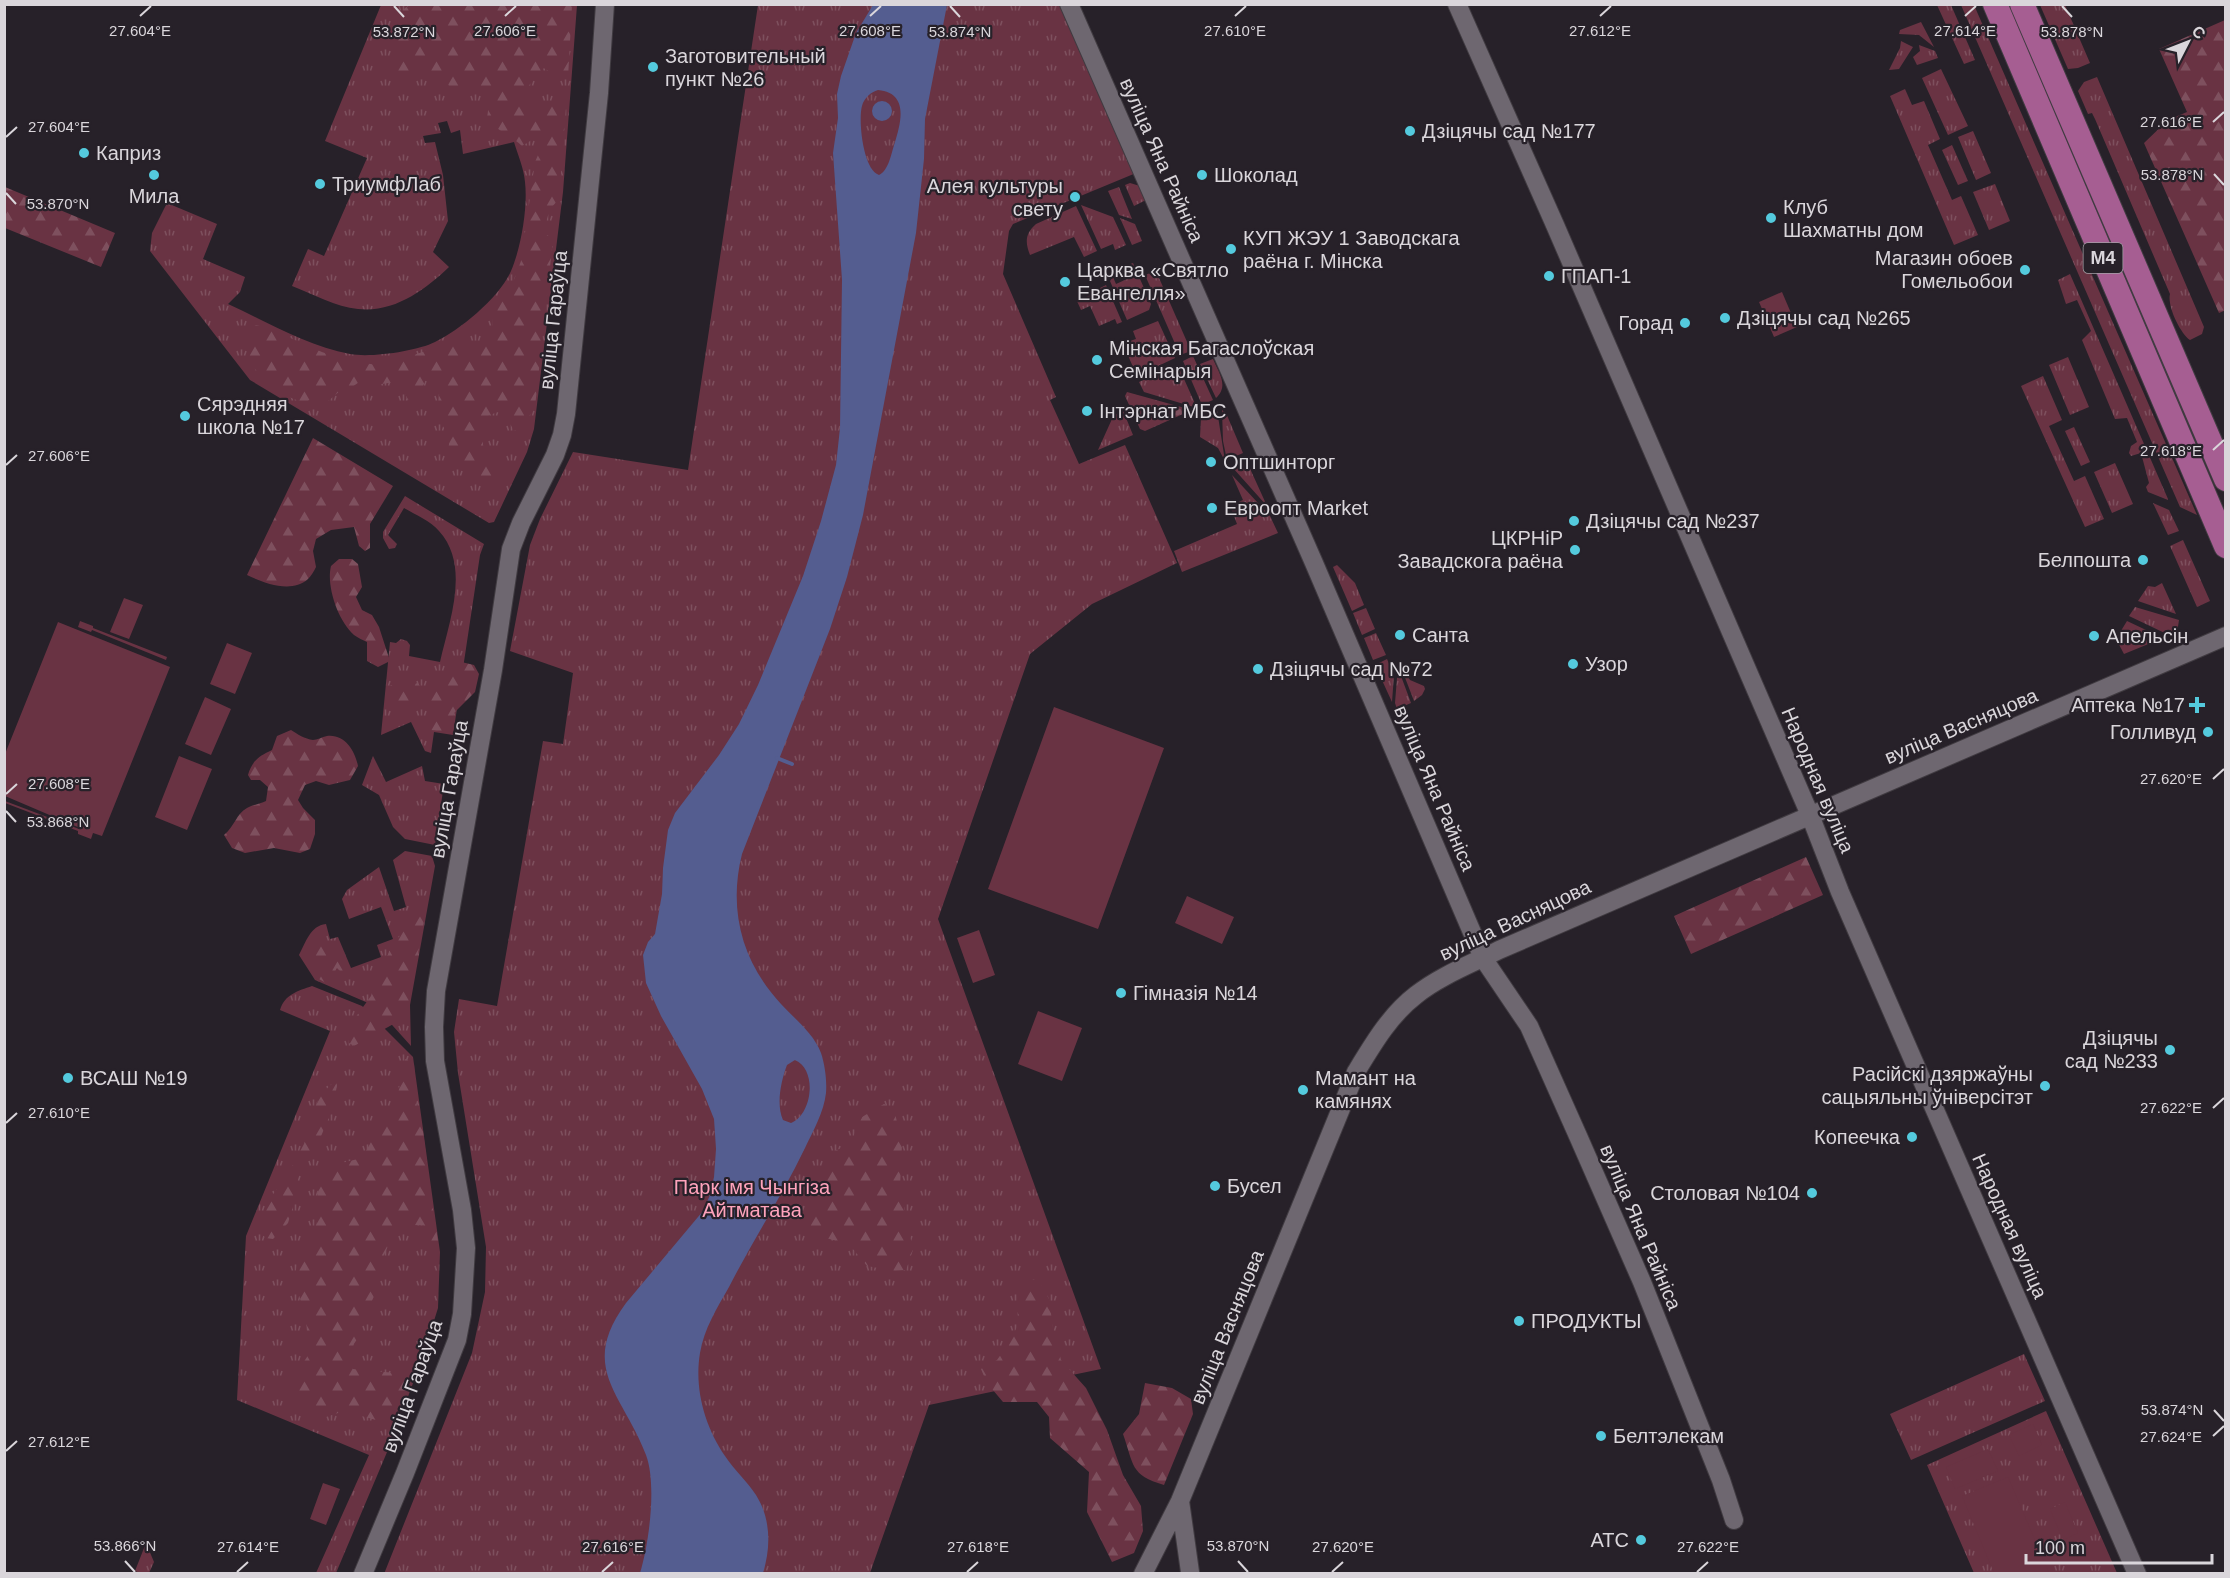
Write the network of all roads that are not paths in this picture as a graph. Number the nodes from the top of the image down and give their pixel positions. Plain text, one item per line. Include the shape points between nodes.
1 (605, 4) edge
2 (1069, 4) edge
3 (1457, 4) edge
4 (1995, 4) edge
5 (2022, 4) edge
6 (2226, 479) edge
7 (2226, 546) edge
8 (2226, 636) edge
9 (1810, 815) junction
10 (1483, 958) junction
11 (1180, 1501) junction
12 (1734, 1520) dead end
13 (1147, 1568) edge
14 (1190, 1573) edge
15 (363, 1574) edge
16 (2137, 1574) edge

1 - 15 street, вуліца Гараўца via 566,414 555,455 511,549 436,991 435,1061 466,1248 462,1314 457,1340
2 - 10 street, вуліца Яна Райніса
3 - 9 street, Народная вуліца
4 - 7 main road, М4
5 - 6 main road, М4
8 - 9 street, вуліца Васняцова
9 - 10 street, вуліца Васняцова
9 - 16 street, Народная вуліца via 1848,911
10 - 11 street, вуліца Васняцова via 1415,996 1386,1025 1356,1072
10 - 12 street, вуліца Яна Райніса via 1529,1026 1642,1282
11 - 13 street, вуліца Васняцова
11 - 14 street
13 - 14 street via 1162,1551 1168,1551

